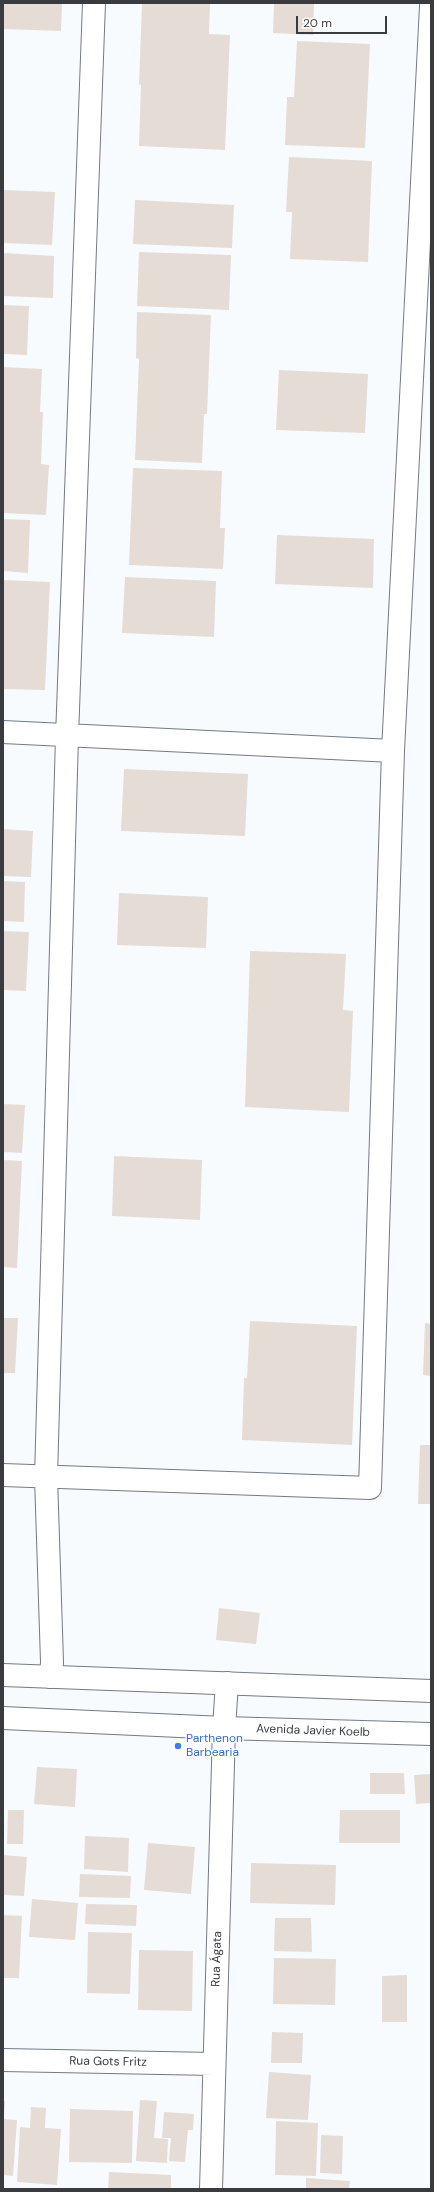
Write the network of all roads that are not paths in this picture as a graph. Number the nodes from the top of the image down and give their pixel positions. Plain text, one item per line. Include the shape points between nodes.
1 (94, 3) edge
2 (431, 6) edge
3 (3, 732) edge
4 (68, 736) junction
5 (393, 751) junction
6 (3, 1475) edge
7 (46, 1478) junction
8 (3, 1675) edge
9 (51, 1677) junction
10 (227, 1683) junction
11 (431, 1692) edge
12 (3, 1718) edge
13 (224, 1728) junction
14 (431, 1734) edge
15 (3, 2060) edge
16 (214, 2064) junction
17 (211, 2189) edge

1 - 4 street
2 - 5 street
3 - 4 street
4 - 5 street
4 - 7 street
5 - 7 street via 370,1488
6 - 7 street
7 - 9 street
8 - 9 street
9 - 10 street
10 - 11 street
10 - 13 street, Rua Ágata
12 - 13 street, Avenida Javier Koelb
13 - 14 street, Avenida Javier Koelb
13 - 16 street, Rua Ágata
15 - 16 street, Rua Gots Fritz
16 - 17 street, Rua Ágata

